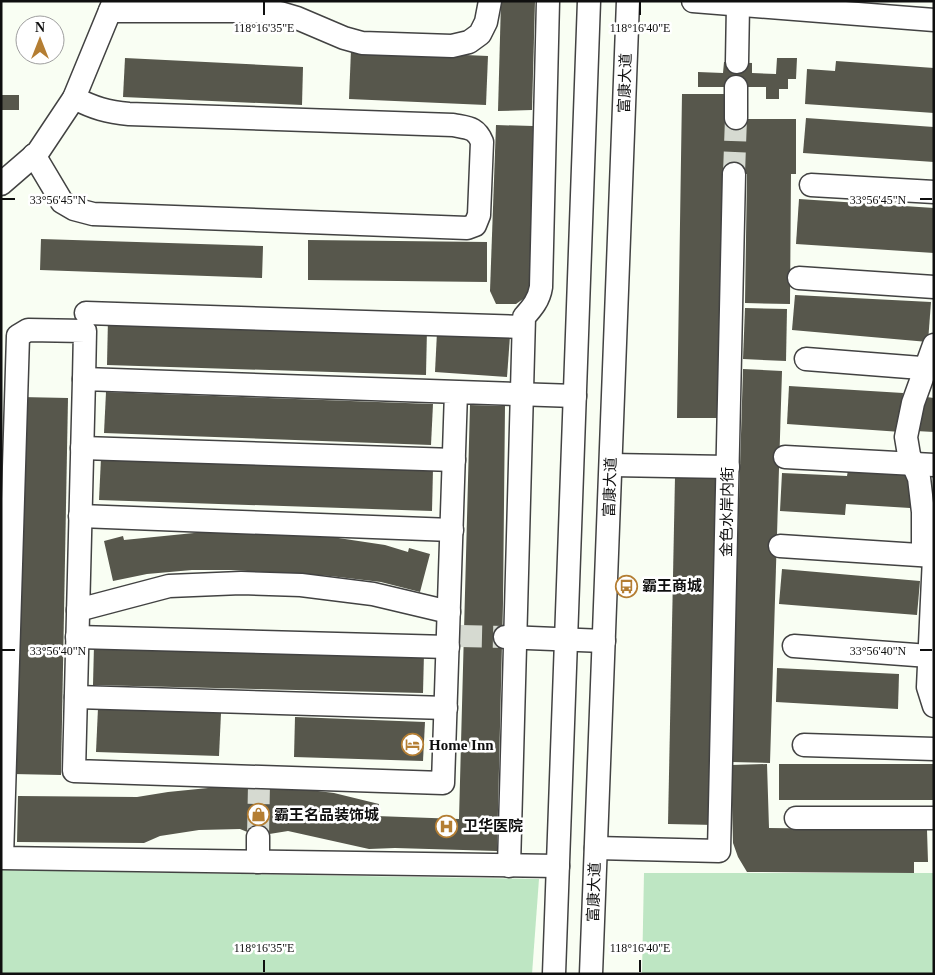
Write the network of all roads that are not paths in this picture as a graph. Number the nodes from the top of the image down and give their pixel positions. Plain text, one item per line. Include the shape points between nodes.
1 (490, 1) edge
2 (548, 1) edge
3 (589, 1) edge
4 (628, 1) edge
5 (693, 1) edge
6 (744, 4) edge
7 (112, 6) edge
8 (171, 6) edge
9 (934, 20) edge
10 (737, 62) dead end
11 (736, 88) dead end
12 (74, 98) junction
13 (736, 118) tunnel mouth
14 (34, 155) junction
15 (734, 174) tunnel mouth
16 (1, 184) edge
17 (811, 185) dead end
18 (934, 192) edge
19 (799, 278) dead end
20 (934, 287) edge
21 (86, 313) dead end
22 (524, 327) junction
23 (934, 345) edge
24 (806, 359) dead end
25 (930, 368) edge
26 (84, 379) junction
27 (456, 392) junction
28 (522, 394) junction
29 (575, 396) junction
30 (82, 448) junction
31 (785, 456) dead end
32 (454, 460) junction
33 (610, 465) junction
34 (923, 465) edge
35 (728, 467) junction
36 (80, 516) junction
37 (452, 530) junction
38 (780, 546) dead end
39 (930, 556) edge
40 (78, 610) junction
41 (449, 612) junction
42 (77, 637) junction
43 (510, 638) junction
44 (566, 639) junction
45 (452, 640) junction
46 (604, 641) junction
47 (794, 646) dead end
48 (932, 654) edge
49 (76, 697) junction
50 (934, 706) edge
51 (446, 708) junction
52 (804, 745) dead end
53 (934, 748) edge
54 (796, 818) dead end
55 (934, 818) edge
56 (258, 837) tunnel mouth
57 (596, 848) junction
58 (258, 862) junction
59 (509, 866) junction
60 (558, 866) junction
61 (554, 974) edge
62 (591, 974) edge

1 - 8 street via 480,34 468,42 452,46 362,43 280,12
2 - 22 street via 541,287 533,307 524,317
3 - 29 street
4 - 33 street, 富康大道
5 - 6 street
6 - 9 street
6 - 10 street
7 - 8 street
7 - 12 street
11 - 13 street
12 - 14 street
12 - 14 street via 109,112 129,114 470,128 482,142 479,215 475,226 468,228 92,214 62,202
14 - 16 street
15 - 35 street, 金色水岸内街
17 - 18 street
19 - 20 street
21 - 22 street
22 - 28 street
23 - 25 street
24 - 25 street
25 - 34 street via 913,403 906,437 909,455
26 - 27 street
26 - 30 street
26 - 58 street via 85,331 28,330 18,336 2,858
27 - 28 street
27 - 32 street
28 - 29 street
28 - 43 street
29 - 44 street
30 - 32 street
30 - 36 street
31 - 34 street
32 - 37 street
33 - 35 street
33 - 46 street, 富康大道
34 - 39 street via 920,478
35 - 57 street, 金色水岸内街 via 719,851
36 - 37 street
36 - 40 street
37 - 41 street
38 - 39 street
39 - 48 street
40 - 41 street via 169,586 241,583 301,585 372,594
40 - 42 street
41 - 45 street
42 - 45 street
42 - 49 street
43 - 44 street
43 - 59 street
44 - 46 street
44 - 60 street
45 - 51 street
46 - 57 street, 富康大道
47 - 48 street
48 - 50 street via 928,687
49 - 51 street
49 - 51 street via 74,771 259,781 443,783
52 - 53 street
54 - 55 street
56 - 58 street
57 - 62 street, 富康大道
58 - 59 street
59 - 60 street
60 - 61 street

